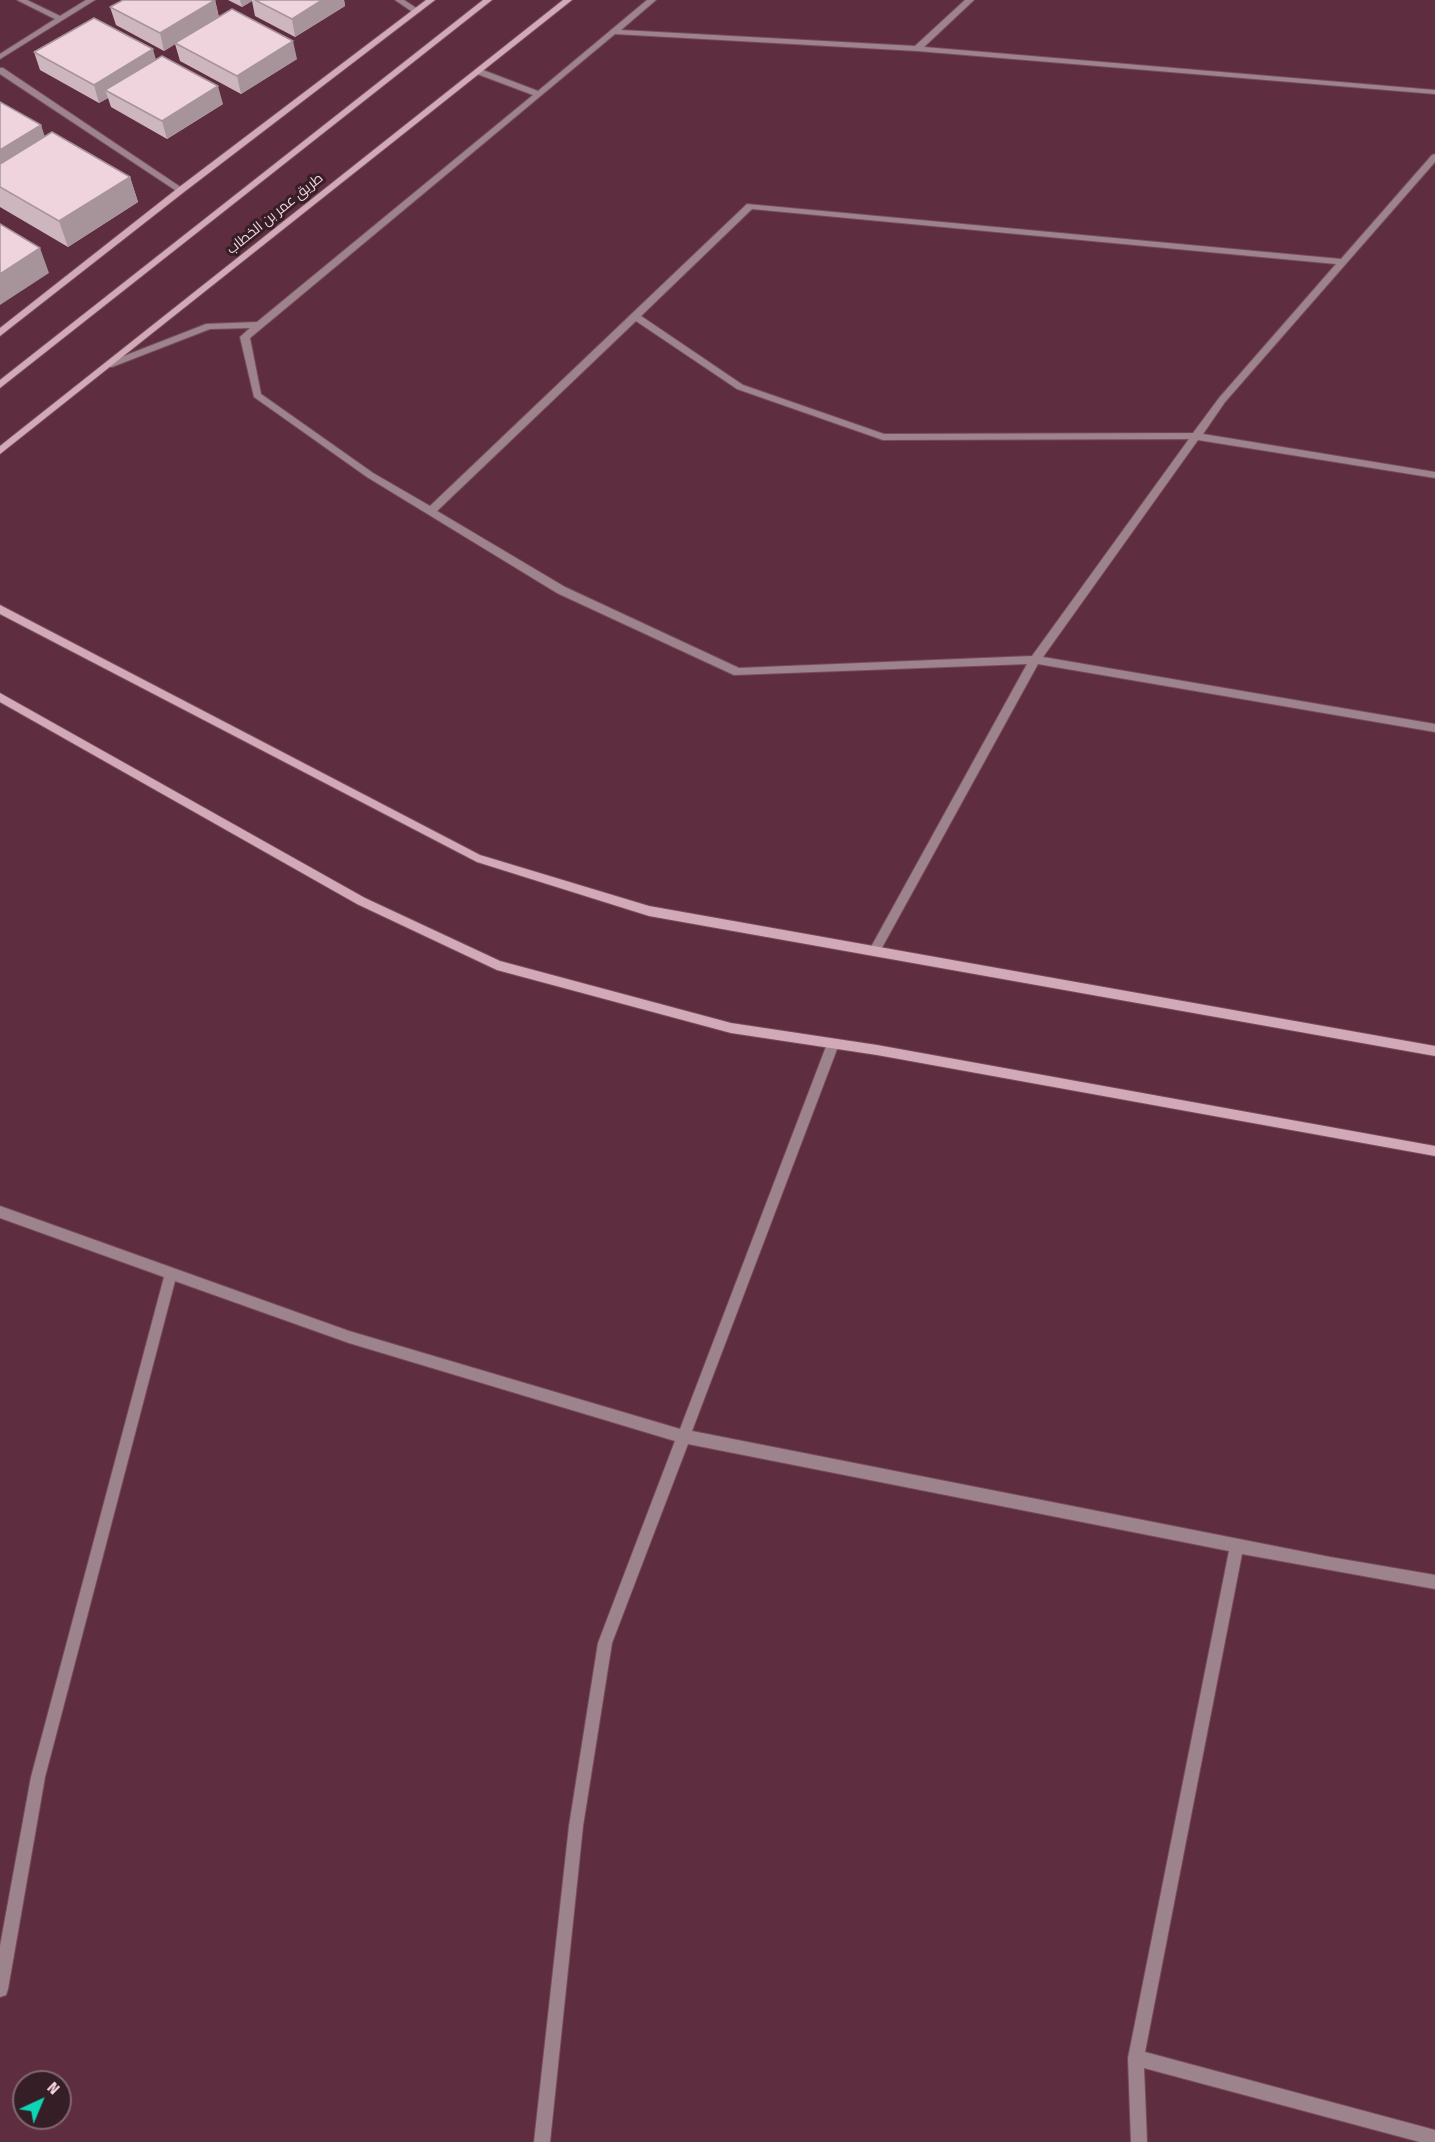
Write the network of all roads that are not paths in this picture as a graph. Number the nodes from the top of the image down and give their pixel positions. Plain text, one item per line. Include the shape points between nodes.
1 (21, 0) edge
2 (91, 0) edge
3 (399, 0) edge
4 (431, 0) edge
5 (488, 0) edge
6 (568, 0) edge
7 (652, 0) edge
8 (970, 0) edge
9 (417, 11) junction
10 (60, 19) junction
11 (615, 32) junction
12 (917, 49) junction
13 (0, 57) edge
14 (0, 70) edge
15 (480, 72) junction
16 (1435, 92) edge
17 (539, 94) junction
18 (1435, 157) edge
19 (181, 190) junction
20 (1342, 262) junction
21 (635, 316) junction
22 (260, 325) junction
23 (0, 333) edge
24 (109, 364) junction
25 (0, 385) edge
26 (1195, 436) junction
27 (0, 451) edge
28 (1435, 476) edge
29 (431, 511) junction
30 (0, 609) edge
31 (1035, 660) junction
32 (0, 697) edge
33 (1435, 728) edge
34 (874, 950) junction
35 (832, 1044) junction
36 (1435, 1051) edge
37 (1435, 1151) edge
38 (0, 1212) edge
39 (171, 1273) junction
40 (682, 1436) junction
41 (1237, 1546) junction
42 (1435, 1582) edge
43 (0, 1989) edge
44 (1136, 2058) junction
45 (1435, 2138) edge
46 (542, 2142) edge
47 (1139, 2142) edge

1 - 10 street
2 - 10 street
3 - 9 street
4 - 9 street
5 - 25 street
6 - 15 street, طريق عمر بن الخطاب
7 - 11 street
8 - 12 street
9 - 19 street
10 - 13 street
11 - 12 street
11 - 17 street
12 - 16 street
14 - 19 street
15 - 17 street
15 - 24 street, طريق عمر بن الخطاب via 368,156
17 - 22 street
18 - 20 street
19 - 23 street
20 - 21 street via 750,206
20 - 26 street via 1222,399
21 - 26 street via 740,387 883,437
21 - 29 street
22 - 24 street via 209,326
22 - 29 street via 245,337 257,395 370,475
24 - 27 street, طريق عمر بن الخطاب
26 - 28 street
26 - 31 street
29 - 31 street via 561,590 738,672
30 - 34 street via 477,858 649,911
31 - 33 street
31 - 34 street
32 - 35 street via 361,901 497,965 731,1028
34 - 36 street
35 - 37 street
35 - 40 street
38 - 39 street
39 - 40 street via 349,1337
39 - 43 street via 38,1776
40 - 41 street
40 - 46 street via 605,1643 576,1826
41 - 42 street
41 - 44 street
44 - 45 street
44 - 47 street

